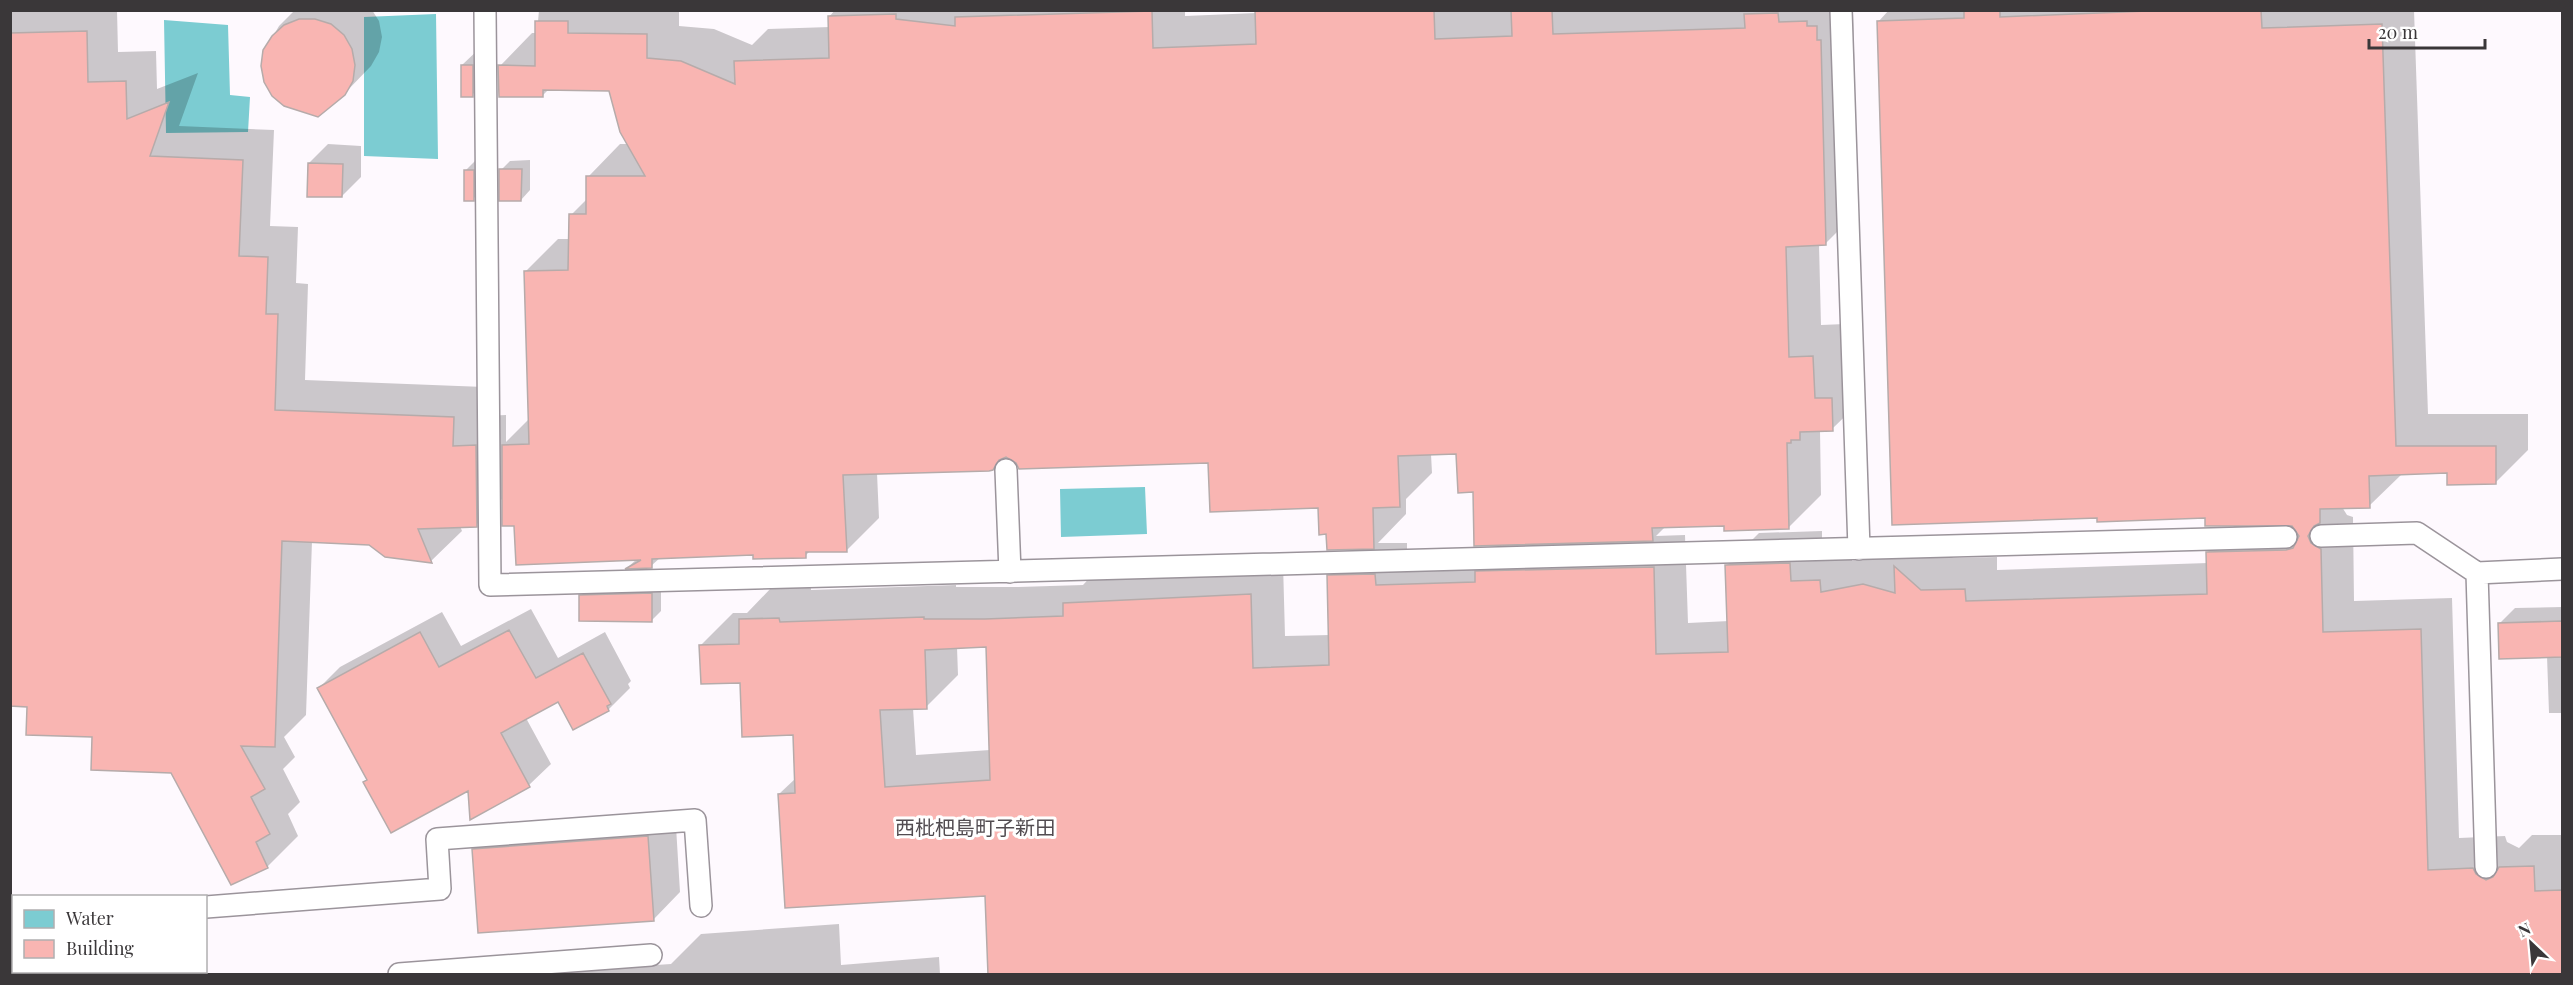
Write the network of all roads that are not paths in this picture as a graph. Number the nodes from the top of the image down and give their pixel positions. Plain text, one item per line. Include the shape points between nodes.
1 (485, 10) edge
2 (1841, 10) edge
3 (1006, 470) dead end
4 (2321, 536) dead end
5 (2286, 537) dead end
6 (1858, 549) junction
7 (2562, 569) edge
8 (1010, 572) junction
9 (2477, 573) junction
10 (2486, 867) dead end
11 (701, 906) dead end
12 (207, 907) edge
13 (651, 955) dead end
14 (399, 975) edge

1 - 8 lane via 490,585
2 - 6 lane
3 - 8 lane
4 - 9 lane via 2417,533
5 - 6 lane
6 - 8 lane
7 - 9 lane
9 - 10 lane
11 - 12 lane via 695,820 436,839 440,889
13 - 14 lane

